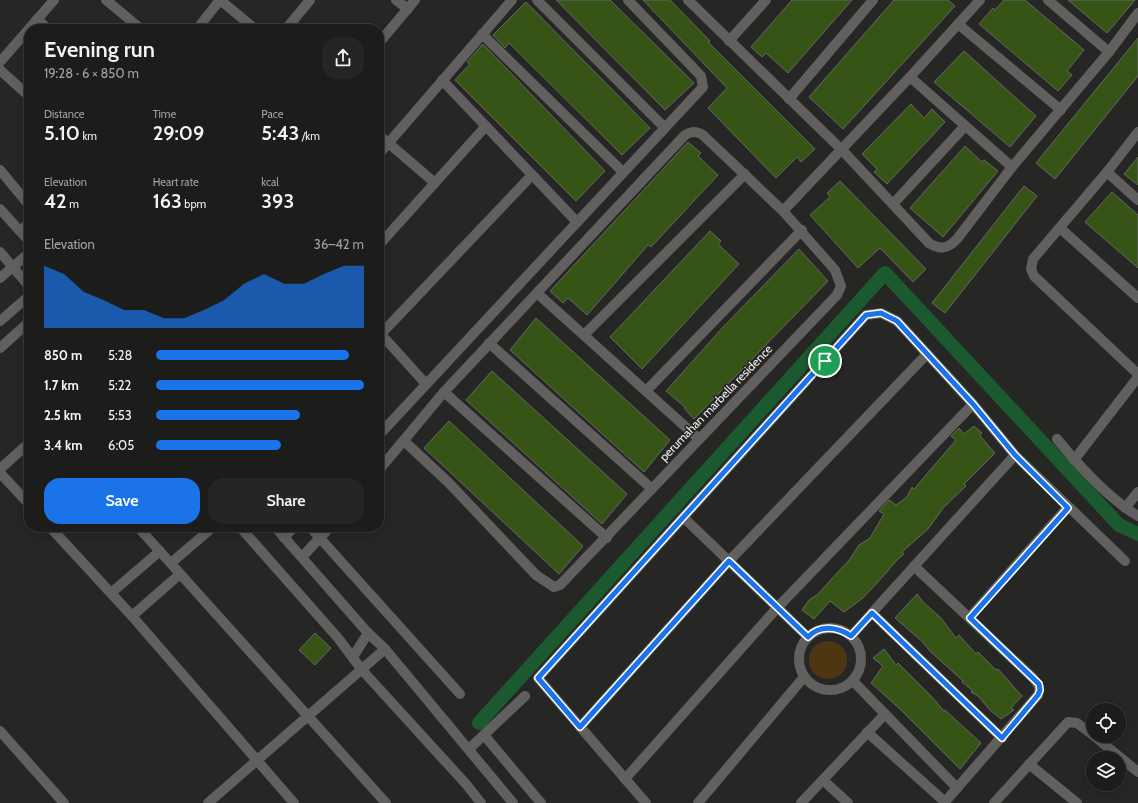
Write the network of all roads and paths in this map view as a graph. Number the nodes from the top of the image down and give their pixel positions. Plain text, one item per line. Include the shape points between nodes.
1 (54, 0) edge
2 (106, 0) edge
3 (310, 0) edge
4 (396, 0) edge
5 (415, 0) edge
6 (512, 0) edge
7 (537, 0) edge
8 (628, 0) edge
9 (688, 0) edge
10 (766, 0) edge
11 (873, 0) edge
12 (980, 0) edge
13 (1048, 0) edge
14 (408, 9) junction
15 (1138, 14) edge
16 (37, 19) junction
17 (33, 24) edge
18 (42, 24) edge
19 (135, 24) edge
20 (201, 24) edge
21 (249, 24) edge
22 (290, 24) edge
23 (958, 24) junction
24 (24, 34) edge
25 (482, 34) junction
26 (384, 37) edge
27 (729, 40) junction
28 (1109, 52) junction
29 (0, 62) edge
30 (0, 70) edge
31 (910, 77) junction
32 (442, 80) junction
33 (24, 92) edge
34 (789, 99) junction
35 (1061, 110) junction
36 (486, 126) junction
37 (965, 126) junction
38 (665, 128) junction
39 (1138, 132) edge
40 (384, 139) edge
41 (388, 143) junction
42 (384, 148) edge
43 (842, 150) junction
44 (1012, 167) junction
45 (0, 170) edge
46 (623, 172) junction
47 (1107, 172) junction
48 (745, 174) junction
49 (532, 175) junction
50 (435, 183) junction
51 (24, 199) edge
52 (1138, 200) edge
53 (893, 204) junction
54 (0, 209) edge
55 (783, 211) junction
56 (577, 222) junction
57 (24, 227) edge
58 (1060, 228) junction
59 (20, 230) junction
60 (802, 230) junction
61 (24, 235) edge
62 (384, 239) edge
63 (0, 252) edge
64 (24, 257) edge
65 (12, 267) junction
66 (0, 278) edge
67 (24, 280) edge
68 (537, 293) junction
69 (1138, 298) edge
70 (24, 300) edge
71 (0, 321) edge
72 (24, 326) edge
73 (384, 329) edge
74 (584, 335) junction
75 (384, 337) edge
76 (490, 343) junction
77 (0, 348) edge
78 (927, 354) junction
79 (1138, 376) edge
80 (426, 384) junction
81 (646, 391) junction
82 (444, 392) junction
83 (973, 404) junction
84 (384, 428) edge
85 (699, 439) junction
86 (1057, 439) dead end
87 (404, 440) junction
88 (24, 447) edge
89 (1015, 455) junction
90 (1074, 460) junction
91 (384, 464) edge
92 (0, 469) edge
93 (0, 472) edge
94 (652, 489) junction
95 (1138, 492) edge
96 (24, 498) edge
97 (1068, 508) junction
98 (1125, 508) junction
99 (1138, 516) edge
100 (684, 518) junction
101 (55, 532) edge
102 (143, 532) edge
103 (207, 532) edge
104 (244, 532) edge
105 (279, 532) edge
106 (289, 532) edge
107 (314, 532) edge
108 (326, 532) edge
109 (284, 538) junction
110 (607, 538) junction
111 (320, 539) junction
112 (160, 550) junction
113 (302, 557) junction
114 (729, 561) junction
115 (1125, 562) dead end
116 (171, 563) junction
117 (914, 566) junction
118 (180, 574) junction
119 (111, 593) junction
120 (777, 608) junction
121 (872, 613) junction
122 (132, 616) junction
123 (970, 618) junction
124 (368, 633) junction
125 (851, 636) junction
126 (808, 637) junction
127 (385, 649) junction
128 (353, 657) junction
129 (362, 670) junction
130 (804, 677) junction
131 (853, 681) junction
132 (460, 694) dead end
133 (525, 696) dead end
134 (885, 714) junction
135 (310, 716) junction
136 (580, 727) junction
137 (1086, 729) edge
138 (0, 731) edge
139 (867, 732) junction
140 (484, 735) junction
141 (1002, 738) junction
142 (1104, 743) edge
143 (469, 749) junction
144 (256, 761) junction
145 (1029, 764) junction
146 (1138, 772) edge
147 (625, 779) junction
148 (823, 780) junction
149 (957, 788) junction
150 (64, 803) edge
151 (208, 803) edge
152 (294, 803) edge
153 (386, 803) edge
154 (481, 803) edge
155 (513, 803) edge
156 (541, 803) edge
157 (646, 803) edge
158 (698, 803) edge
159 (801, 803) edge
160 (848, 803) edge
161 (944, 803) edge
162 (994, 803) edge
163 (1077, 803) edge

1 - 16 street
2 - 19 street
3 - 22 street
4 - 14 street
5 - 14 street
6 - 25 street
7 - 38 street
8 - 38 street via 703,81 703,87 699,92
9 - 27 street
10 - 27 street
11 - 34 street
12 - 23 street
13 - 28 street
14 - 26 street
15 - 28 street
16 - 17 street
16 - 18 street
20 - 21 street via 220,0
23 - 31 street
23 - 35 street
24 - 29 street
25 - 32 street
25 - 46 street
27 - 34 street
28 - 35 street
30 - 33 street
31 - 37 street
31 - 43 street
32 - 36 street
32 - 41 street
34 - 43 street
35 - 44 street
36 - 49 street
36 - 50 street
37 - 44 street
37 - 53 street
38 - 46 street
39 - 47 street
40 - 41 street
41 - 42 street
41 - 50 street
43 - 53 street
43 - 55 street
44 - 53 street via 951,246 935,247 929,243
45 - 51 street
46 - 56 street
47 - 52 street
47 - 58 street
48 - 55 street, perumahan marbella residence
48 - 68 street, perumahan marbella residence via 703,135 692,131 685,135
48 - 74 street
49 - 56 street
49 - 73 street
50 - 62 street
54 - 59 street
55 - 60 street, perumahan marbella residence
56 - 80 street
57 - 59 street
58 - 69 street
58 - 79 street via 1034,259 1031,273
59 - 61 street
60 - 81 street
60 - 85 street, perumahan marbella residence via 835,270 841,286 837,295
63 - 65 street
64 - 65 street
65 - 66 street
65 - 67 street
68 - 74 street
68 - 76 street
70 - 71 street
72 - 77 street
74 - 81 street
75 - 80 street
76 - 82 street
76 - 94 street
78 - 83 street
78 - 100 street via 897,321 881,313 866,315
78 - 114 street
79 - 90 street
80 - 84 street
81 - 85 street
82 - 87 street
82 - 110 street
83 - 89 street
83 - 120 street
85 - 94 street, perumahan marbella residence
86 - 90 street
87 - 91 street
87 - 110 street, perumahan marbella residence via 448,482 536,575 554,586 560,585
88 - 92 street
89 - 97 street
89 - 117 street
90 - 98 street
93 - 96 street
94 - 110 street, perumahan marbella residence
95 - 98 street
97 - 115 street
97 - 123 street
98 - 99 street
100 - 114 street
100 - 136 street via 538,678
101 - 119 street
102 - 112 street
103 - 116 street
104 - 128 street
105 - 109 street
106 - 109 street
107 - 111 street
108 - 111 street
109 - 113 street
111 - 113 street
111 - 132 street
112 - 116 street
112 - 119 street
113 - 124 street
114 - 120 street
114 - 136 street
116 - 118 street
117 - 121 street
117 - 123 street
118 - 122 street
118 - 135 street
119 - 122 street
120 - 126 street
120 - 147 street
121 - 125 street
121 - 141 street
122 - 144 street
123 - 141 street via 1039,684 1038,695
124 - 127 street
124 - 128 street
125 - 126 street via 842,630 832,628 821,629
125 - 131 street via 861,653 859,673
126 - 130 street via 799,652 799,663
127 - 129 street
127 - 143 street
128 - 129 street
129 - 135 street
129 - 154 street
130 - 131 street via 817,688 826,691 841,689
130 - 158 street
131 - 134 street
133 - 140 street
134 - 139 street
134 - 149 street
135 - 144 street
135 - 153 street
136 - 147 street
137 - 145 street via 1077,723 1068,722
138 - 150 street
139 - 148 street
139 - 161 street
140 - 143 street
140 - 156 street
141 - 149 street
142 - 146 street
143 - 155 street
144 - 151 street
144 - 152 street
145 - 162 street
145 - 163 street
147 - 157 street
148 - 159 street
148 - 160 street
149 - 161 street

